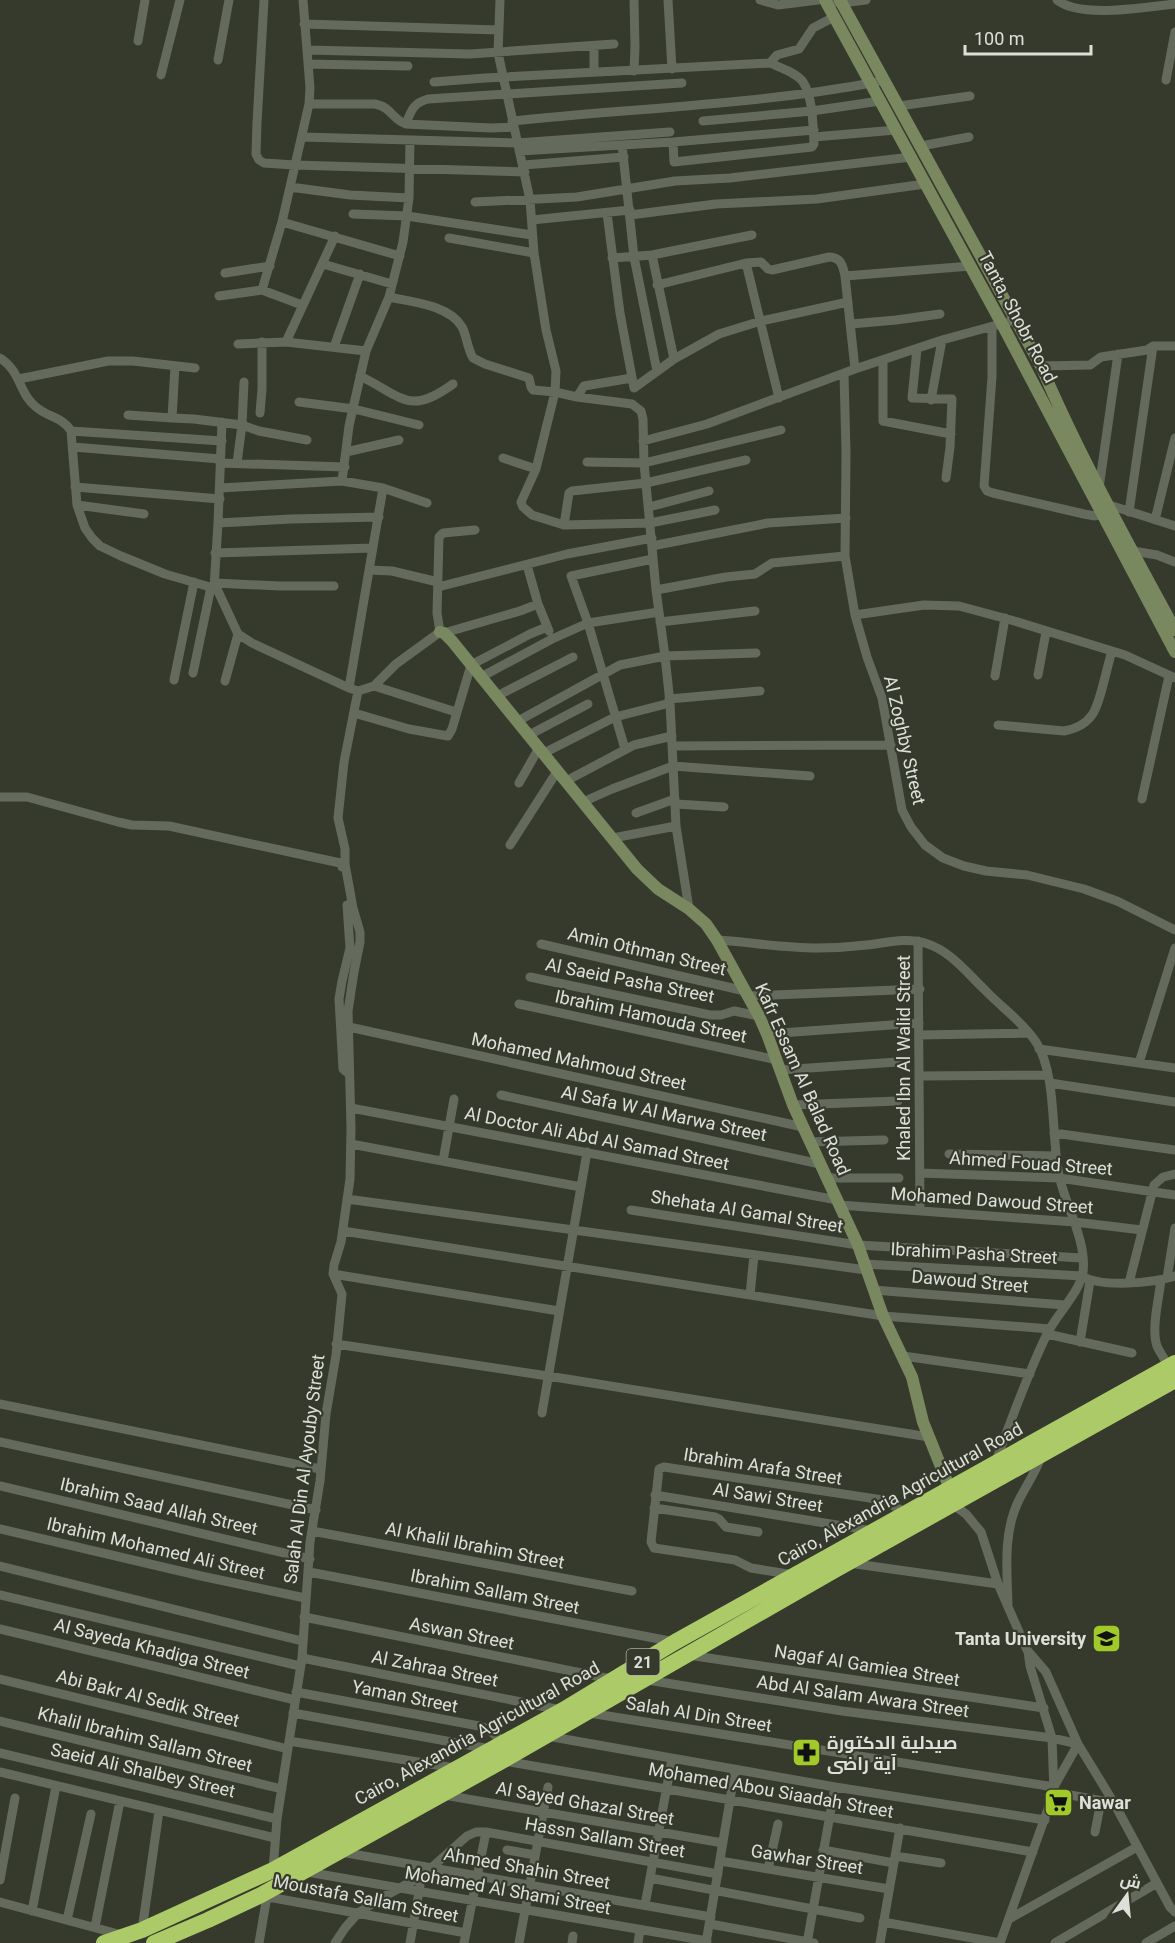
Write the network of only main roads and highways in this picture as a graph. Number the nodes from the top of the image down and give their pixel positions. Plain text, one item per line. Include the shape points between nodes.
1 (1173, 1370) edge
2 (951, 1497) junction
3 (680, 1648) junction
4 (499, 1750) junction
5 (175, 1939) edge
6 (104, 1943) edge
7 (154, 1943) edge

1 - 2 highway, Cairo, Alexandria Agricultural Road / 21 via 995,1463
1 - 2 highway, Cairo, Alexandria Agricultural Road / 21 via 1041,1456
2 - 3 highway, Cairo, Alexandria Agricultural Road / 21 via 847,1563
2 - 3 highway, Cairo, Alexandria Agricultural Road / 21 via 904,1515 796,1575
3 - 4 highway, Cairo, Alexandria Agricultural Road / 21 via 614,1679
3 - 4 highway, Cairo, Alexandria Agricultural Road / 21 via 644,1679 587,1713 546,1736
4 - 5 highway, Cairo, Alexandria Agricultural Road / 21 via 442,1794 264,1896
4 - 6 highway, Cairo, Alexandria Agricultural Road / 21 via 455,1768 273,1870 142,1930
5 - 7 highway, Cairo, Alexandria Agricultural Road / 21

